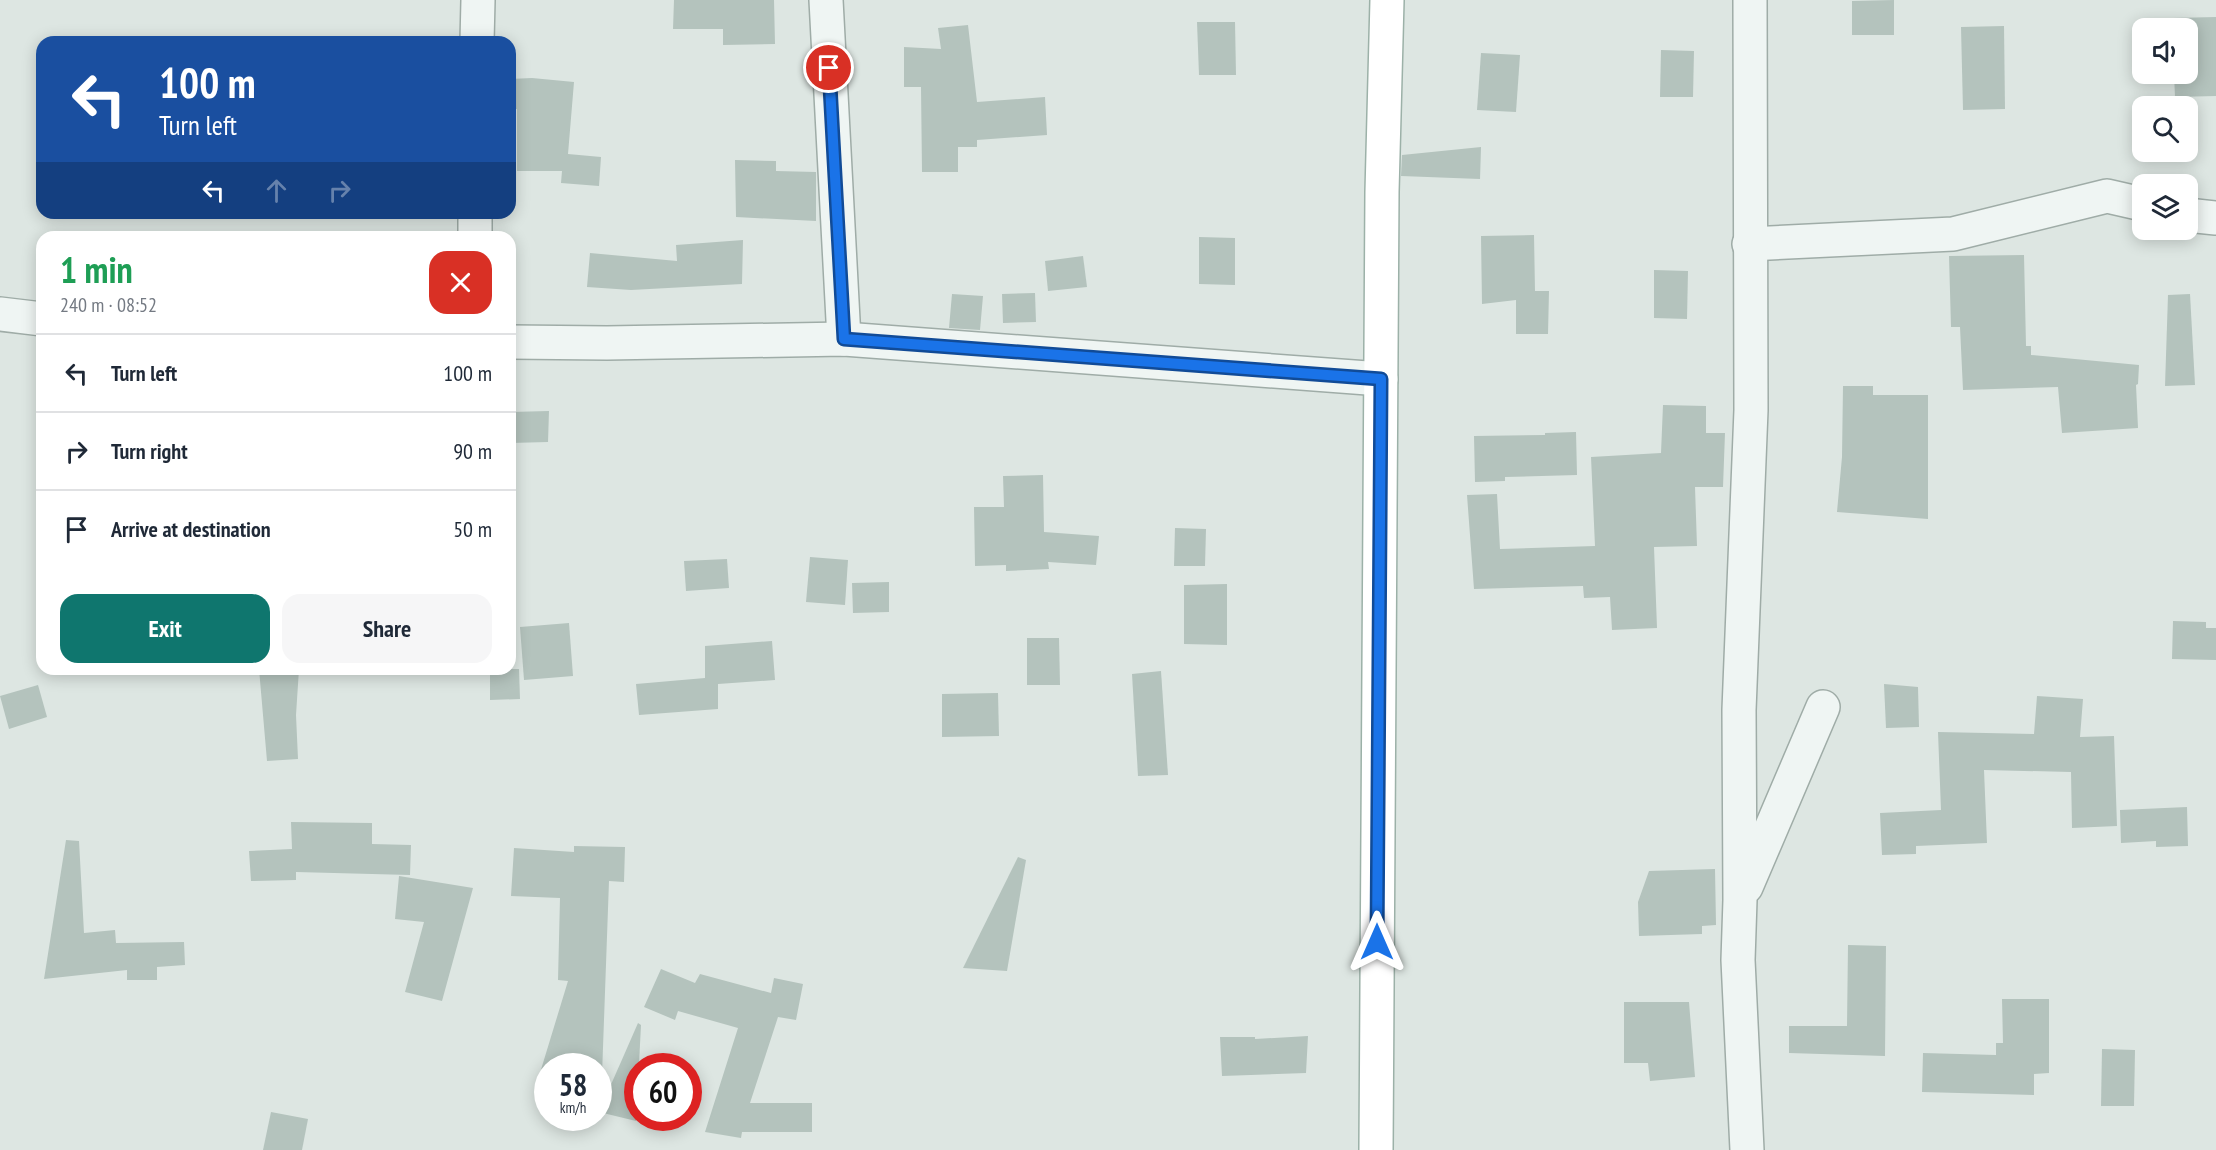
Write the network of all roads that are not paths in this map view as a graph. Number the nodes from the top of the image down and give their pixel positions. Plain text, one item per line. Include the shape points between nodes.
1 (478, 0) edge
2 (826, 0) edge
3 (1387, 0) edge
4 (1750, 0) edge
5 (477, 36) edge
6 (2132, 202) edge
7 (2198, 216) edge
8 (2216, 218) edge
9 (1749, 244) junction
10 (0, 314) edge
11 (36, 318) edge
12 (844, 339) junction
13 (516, 342) edge
14 (1381, 379) junction
15 (1823, 708) dead end
16 (1740, 900) junction
17 (1376, 1150) edge
18 (1747, 1150) edge

1 - 5 street
2 - 12 street
3 - 14 main road
4 - 9 street
6 - 9 street via 2107,196 1953,234
7 - 8 street
9 - 16 street via 1751,410 1739,710
10 - 11 street
12 - 13 street
12 - 14 street
14 - 17 main road
15 - 16 street
16 - 18 street via 1738,960

